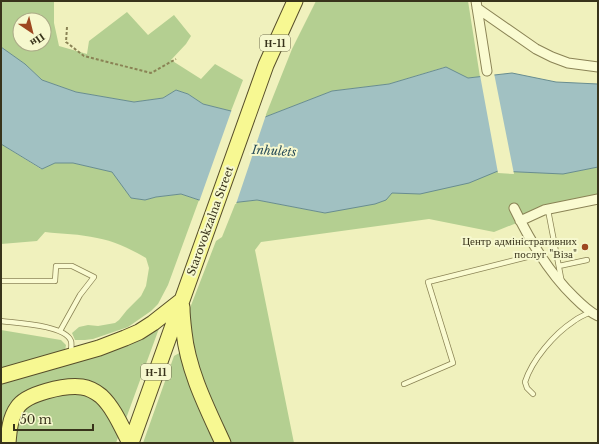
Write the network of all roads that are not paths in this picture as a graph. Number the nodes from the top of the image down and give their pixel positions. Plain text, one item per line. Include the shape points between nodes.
1 (295, 1) edge
2 (477, 5) edge
3 (598, 67) edge
4 (487, 70) dead end
5 (598, 199) edge
6 (514, 208) dead end
7 (548, 210) junction
8 (520, 221) junction
9 (539, 254) junction
10 (587, 260) dead end
11 (559, 266) junction
12 (1, 281) edge
13 (563, 286) junction
14 (182, 301) junction
15 (594, 314) edge
16 (1, 321) edge
17 (60, 331) junction
18 (72, 355) junction
19 (1, 376) edge
20 (404, 384) dead end
21 (533, 394) dead end
22 (8, 443) edge
23 (130, 443) edge
24 (223, 443) edge

1 - 14 main road, Starovokzalna Street / Н-11 via 274,46
2 - 3 street via 552,58
2 - 4 street
5 - 7 street
6 - 8 street
7 - 8 street
7 - 11 lane
8 - 9 street
9 - 13 street
9 - 20 lane via 428,282 453,363
10 - 11 lane
11 - 13 lane
12 - 17 lane via 55,281 56,266 72,266 94,277 80,295
13 - 15 street
14 - 18 main road via 139,332
14 - 23 main road, Starovokzalna Street / Н-11
14 - 24 main road via 184,333 192,367 202,398
15 - 21 lane via 573,321 542,351 527,374 525,382
16 - 17 lane
17 - 18 lane via 71,341
18 - 19 main road
22 - 23 main road via 12,417 17,406 26,399 61,388 81,387 91,390 111,408

